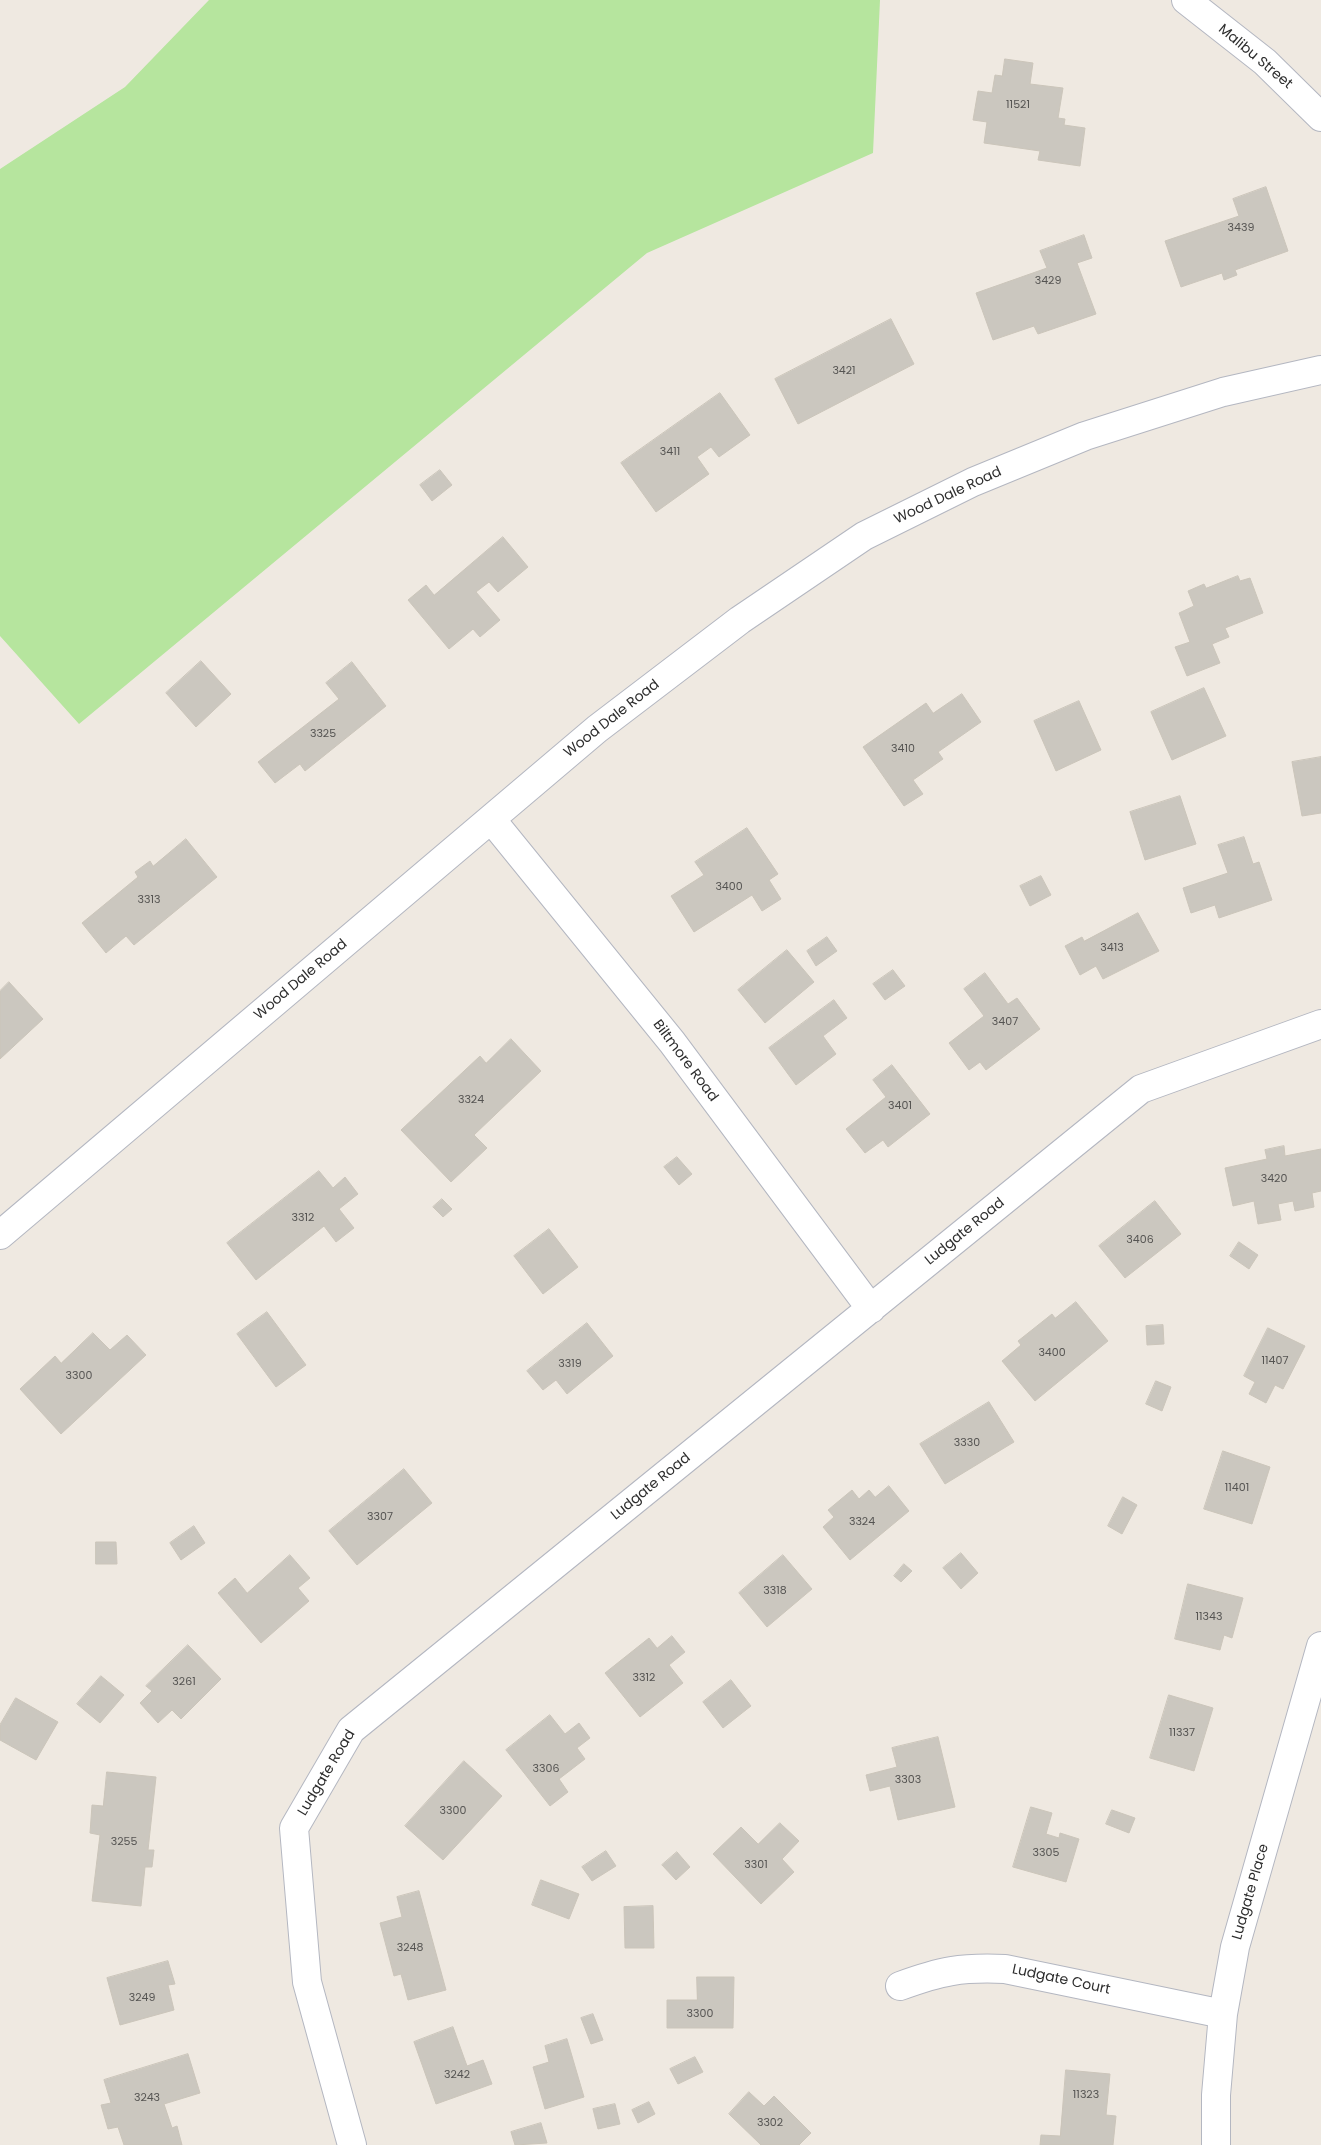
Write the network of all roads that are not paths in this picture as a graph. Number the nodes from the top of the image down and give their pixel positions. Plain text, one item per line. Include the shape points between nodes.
1 (1186, 0) edge
2 (1321, 117) edge
3 (1321, 370) edge
4 (491, 818) junction
5 (1321, 1024) edge
6 (0, 1235) edge
7 (872, 1309) junction
8 (1320, 1652) edge
9 (900, 1986) dead end
10 (1223, 2014) junction
11 (352, 2145) edge
12 (1216, 2145) edge

1 - 2 street, Malibu Street via 1265,62
3 - 4 street, Wood Dale Road via 1223,392 1084,436 973,482 864,536 740,620 597,729
4 - 6 street, Wood Dale Road
4 - 7 street, Biltmore Road via 672,1042
5 - 7 street, Ludgate Road via 1141,1089
7 - 11 street, Ludgate Road via 351,1730 294,1828 307,1982
8 - 10 street, Ludgate Place via 1235,1947
9 - 10 street, Ludgate Court via 939,1972 972,1967 1005,1968
10 - 12 street, Ludgate Place via 1216,2095

